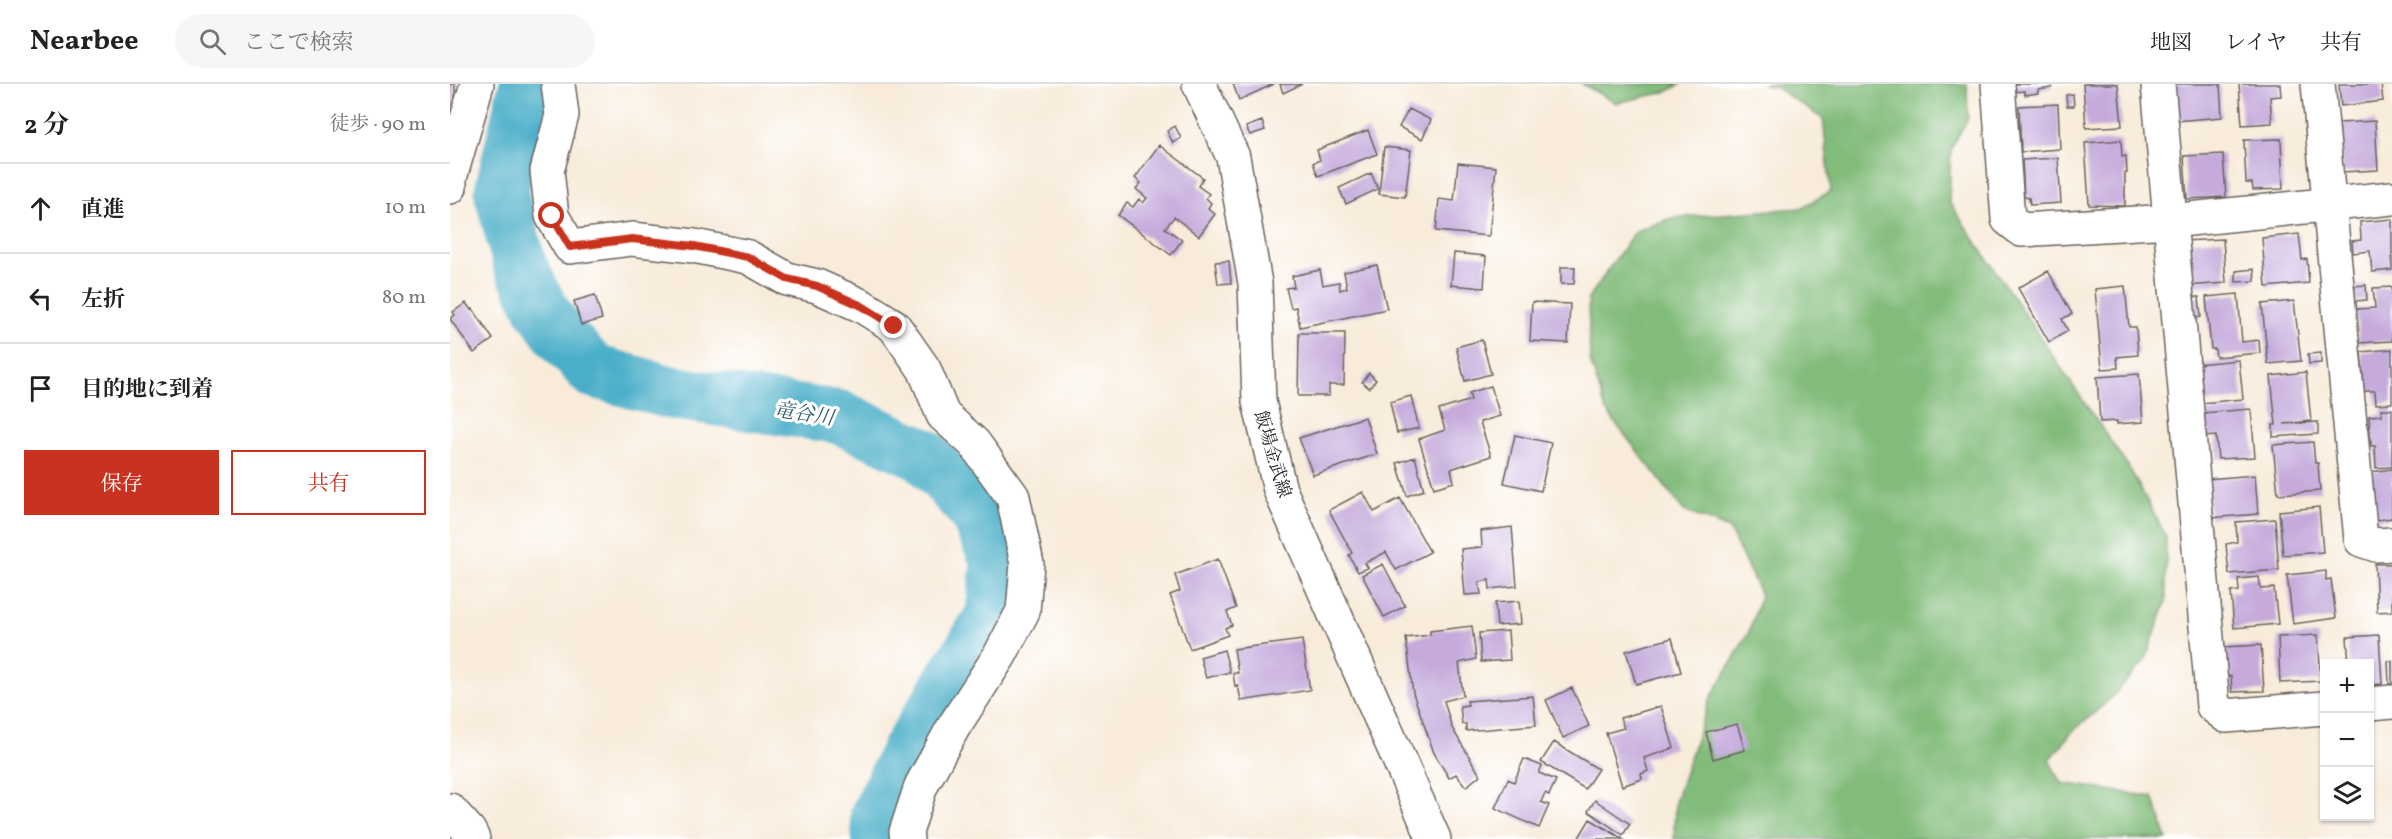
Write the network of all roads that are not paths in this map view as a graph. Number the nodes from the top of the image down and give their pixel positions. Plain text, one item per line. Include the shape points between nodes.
1 (477, 84) edge
2 (558, 84) edge
3 (1199, 84) edge
4 (1998, 84) edge
5 (2158, 84) edge
6 (2318, 84) edge
7 (450, 187) edge
8 (2392, 198) edge
9 (2329, 203) junction
10 (2170, 221) junction
11 (2392, 544) edge
12 (2392, 702) edge
13 (2374, 704) edge
14 (2320, 708) edge
15 (450, 810) edge
16 (473, 839) edge
17 (907, 839) edge
18 (1434, 839) edge

1 - 7 street
2 - 17 street via 562,115 547,171 552,216 570,247 632,239 694,246 748,257 787,279 817,286 862,306 894,326 924,369 943,415 974,442 1013,497 1027,564 1023,611 921,786
3 - 18 street, 飯場金武線 via 1233,157 1255,283 1258,402 1280,490
4 - 10 street via 2008,219 2022,230
5 - 10 street
6 - 9 street
8 - 9 street
9 - 10 street
9 - 11 street via 2361,540 2376,545
10 - 14 street via 2214,706 2226,716
12 - 13 street
15 - 16 street

